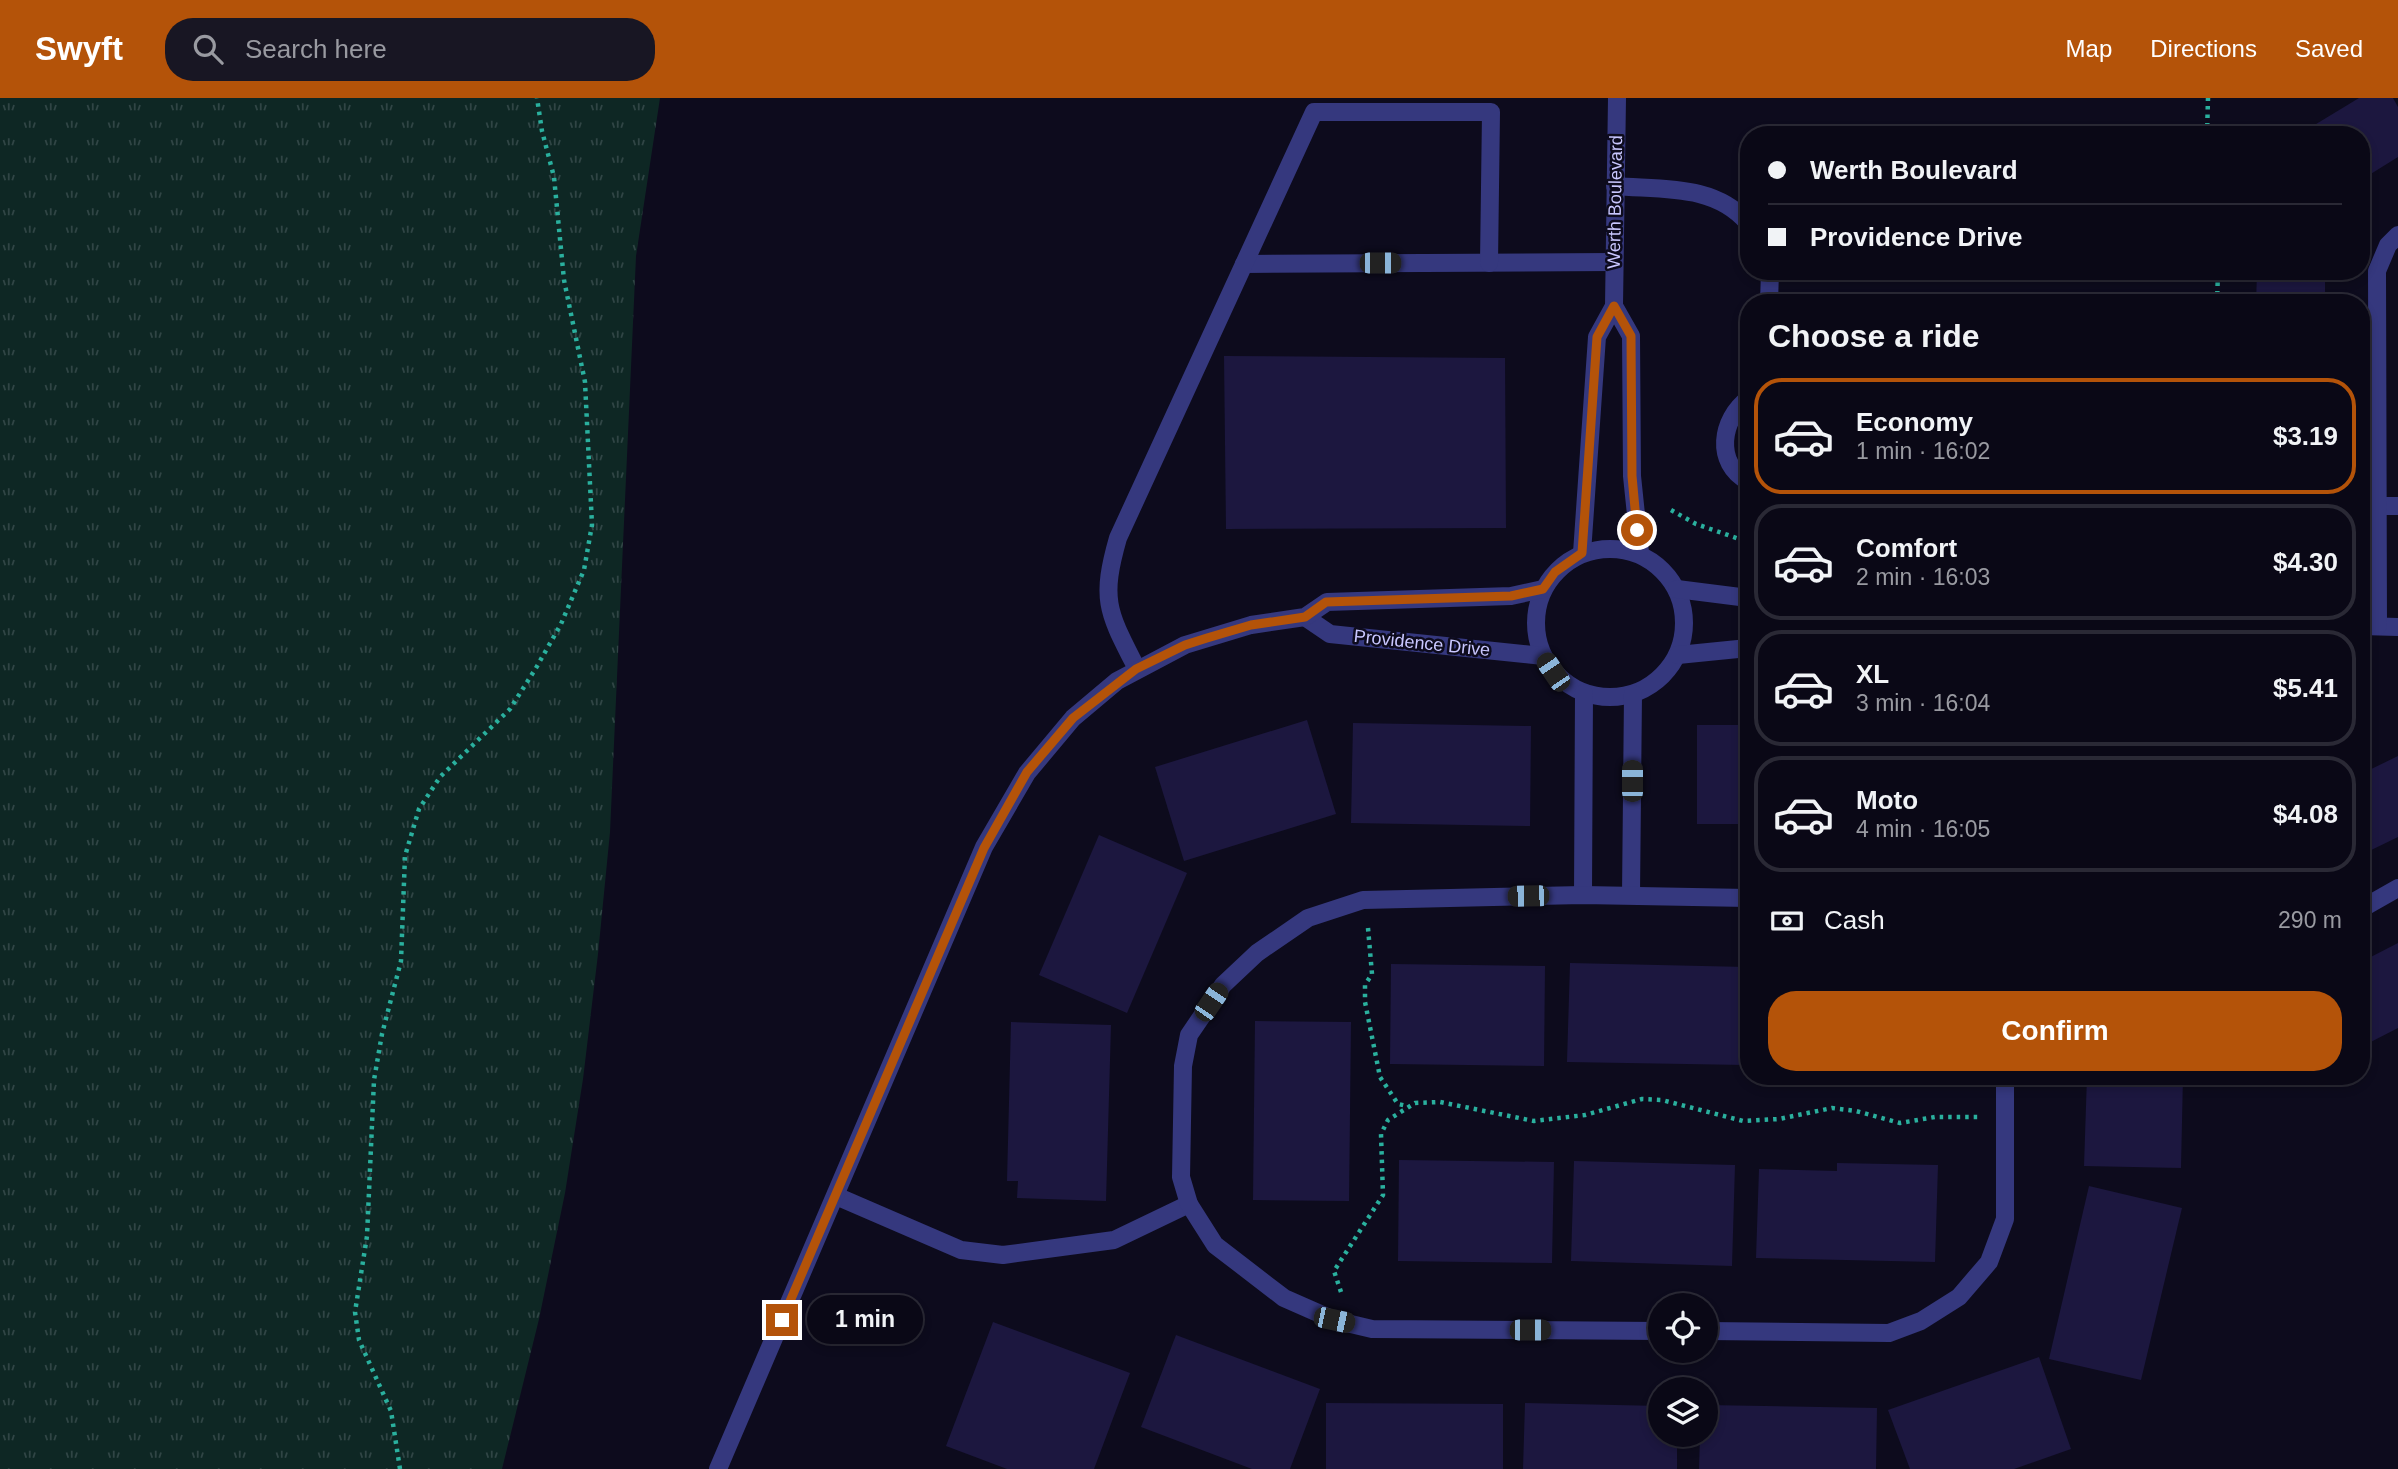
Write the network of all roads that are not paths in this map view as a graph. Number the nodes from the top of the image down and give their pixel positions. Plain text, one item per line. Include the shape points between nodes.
1 (1617, 98) edge
2 (1615, 186) junction
3 (1740, 213) edge
4 (2398, 234) edge
5 (1614, 262) junction
6 (1489, 263) junction
7 (1244, 264) junction
8 (1614, 306) junction
9 (1740, 408) edge
10 (1740, 474) edge
11 (2378, 506) junction
12 (2398, 506) edge
13 (1582, 553) junction
14 (1640, 553) junction
15 (1543, 589) junction
16 (1677, 589) junction
17 (1740, 597) edge
18 (1305, 617) junction
19 (2370, 626) edge
20 (2398, 627) edge
21 (1740, 649) edge
22 (1678, 655) junction
23 (1543, 656) junction
24 (1136, 669) junction
25 (1584, 693) junction
26 (1633, 694) junction
27 (2398, 888) edge
28 (1583, 894) junction
29 (1631, 895) junction
30 (1740, 898) edge
31 (2370, 904) edge
32 (2005, 1085) edge
33 (836, 1196) junction
34 (1189, 1204) junction
35 (1648, 1331) edge
36 (1718, 1331) edge
37 (718, 1469) edge

1 - 2 street, Werth Boulevard
2 - 3 street via 1697,191
2 - 5 street, Werth Boulevard
4 - 11 street via 2377,271
5 - 6 street
5 - 8 street, Werth Boulevard
6 - 7 street
6 - 7 street via 1491,112 1314,112
7 - 24 street via 1118,538 1107,578 1111,619
8 - 13 street, Werth Boulevard via 1597,337
8 - 14 street, Werth Boulevard via 1631,336 1632,476
9 - 10 street via 1729,420 1724,436 1732,467
11 - 12 street
11 - 19 street
13 - 14 street via 1610,548
13 - 15 street via 1555,572
14 - 16 street via 1658,565
15 - 18 street, Providence Drive via 1511,596 1326,602
15 - 23 street via 1536,608 1536,636
16 - 17 street
16 - 22 street via 1685,625
18 - 23 street, Providence Drive via 1330,634
18 - 24 street, Providence Drive via 1251,625 1198,641
19 - 20 street
21 - 22 street
22 - 26 street via 1664,675
23 - 25 street via 1553,672
24 - 33 street, Providence Drive via 1073,718 1027,772 996,826
25 - 26 street
25 - 28 street
26 - 29 street
27 - 31 street
28 - 29 street
28 - 34 street via 1363,900 1308,918 1257,953 1223,985 1189,1035 1183,1066 1181,1177
29 - 30 street
32 - 36 street via 2005,1219 1989,1262 1959,1297 1921,1321 1889,1333
33 - 34 street via 961,1250 1003,1255 1114,1240
33 - 37 street, Providence Drive
34 - 35 street via 1215,1245 1284,1298 1334,1320 1372,1329

